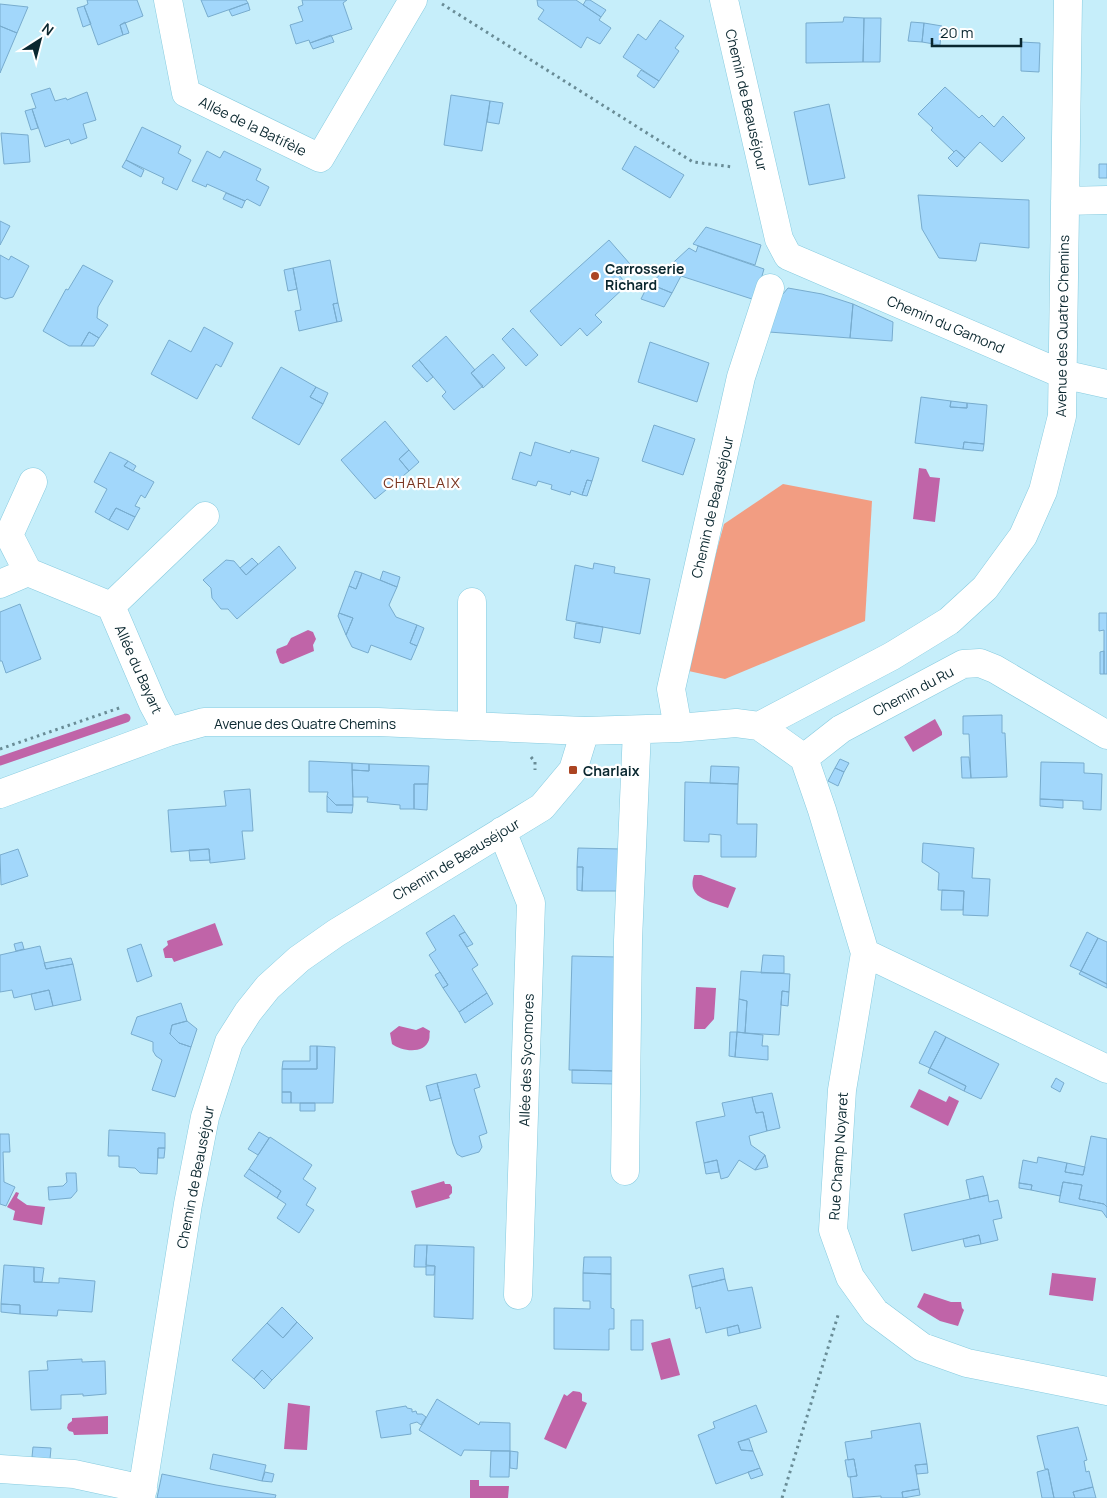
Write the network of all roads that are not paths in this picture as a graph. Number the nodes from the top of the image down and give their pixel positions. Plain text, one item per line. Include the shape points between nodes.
1 (168, 0) edge
2 (413, 0) edge
3 (724, 0) edge
4 (1068, 0) edge
5 (1107, 200) edge
6 (1065, 201) junction
7 (788, 256) joint
8 (770, 288) dead end
9 (1062, 374) junction
10 (1107, 384) edge
11 (33, 482) dead end
12 (205, 516) dead end
13 (28, 572) junction
14 (0, 584) edge
15 (472, 602) dead end
16 (111, 606) junction
17 (822, 692) junction
18 (472, 726) junction
19 (759, 726) junction
20 (678, 728) junction
21 (841, 729) junction
22 (637, 730) junction
23 (585, 731) junction
24 (168, 732) junction
25 (1107, 735) edge
26 (804, 758) junction
27 (0, 794) edge
28 (502, 831) junction
29 (865, 953) junction
30 (1107, 1069) edge
31 (625, 1171) dead end
32 (518, 1295) dead end
33 (1107, 1391) edge
34 (0, 1470) edge
35 (142, 1494) edge

1 - 2 street, Allée de la Batifèle via 186,93 320,158
3 - 7 street, Chemin de Beauséjour via 779,239
4 - 6 street, Avenue des Quatre Chemins
5 - 6 street
6 - 9 street, Avenue des Quatre Chemins
7 - 9 street, Chemin du Gamond
8 - 20 street, Chemin de Beauséjour via 741,377 671,689
9 - 10 street, Chemin du Gamond
9 - 17 street, Avenue des Quatre Chemins via 1062,416 1043,491 1023,536 985,588 949,621 892,656
11 - 13 street via 9,535
12 - 16 street
13 - 14 street
13 - 16 street
15 - 18 street
16 - 24 street, Allée du Bayart
17 - 19 street, Avenue des Quatre Chemins
17 - 21 street
18 - 23 street, Avenue des Quatre Chemins
18 - 24 street, Avenue des Quatre Chemins via 378,722 204,722
19 - 20 street, Avenue des Quatre Chemins via 736,723
19 - 26 street
20 - 22 street, Avenue des Quatre Chemins
21 - 25 street, Chemin du Ru via 963,664 980,664 995,669
21 - 26 street, Chemin du Ru
22 - 23 street, Avenue des Quatre Chemins
22 - 31 street via 628,940
23 - 28 street, Chemin de Beauséjour via 573,770 542,807
24 - 27 street, Avenue des Quatre Chemins
26 - 29 street, Rue Champ Noyaret
28 - 32 street, Allée des Sycomores via 531,903
28 - 35 street, Chemin de Beauséjour via 299,959 268,987 229,1042 205,1117 188,1204
29 - 30 street
29 - 33 street, Rue Champ Noyaret via 842,1090 833,1230 850,1277 875,1312 922,1347 967,1363
34 - 35 street via 74,1474

